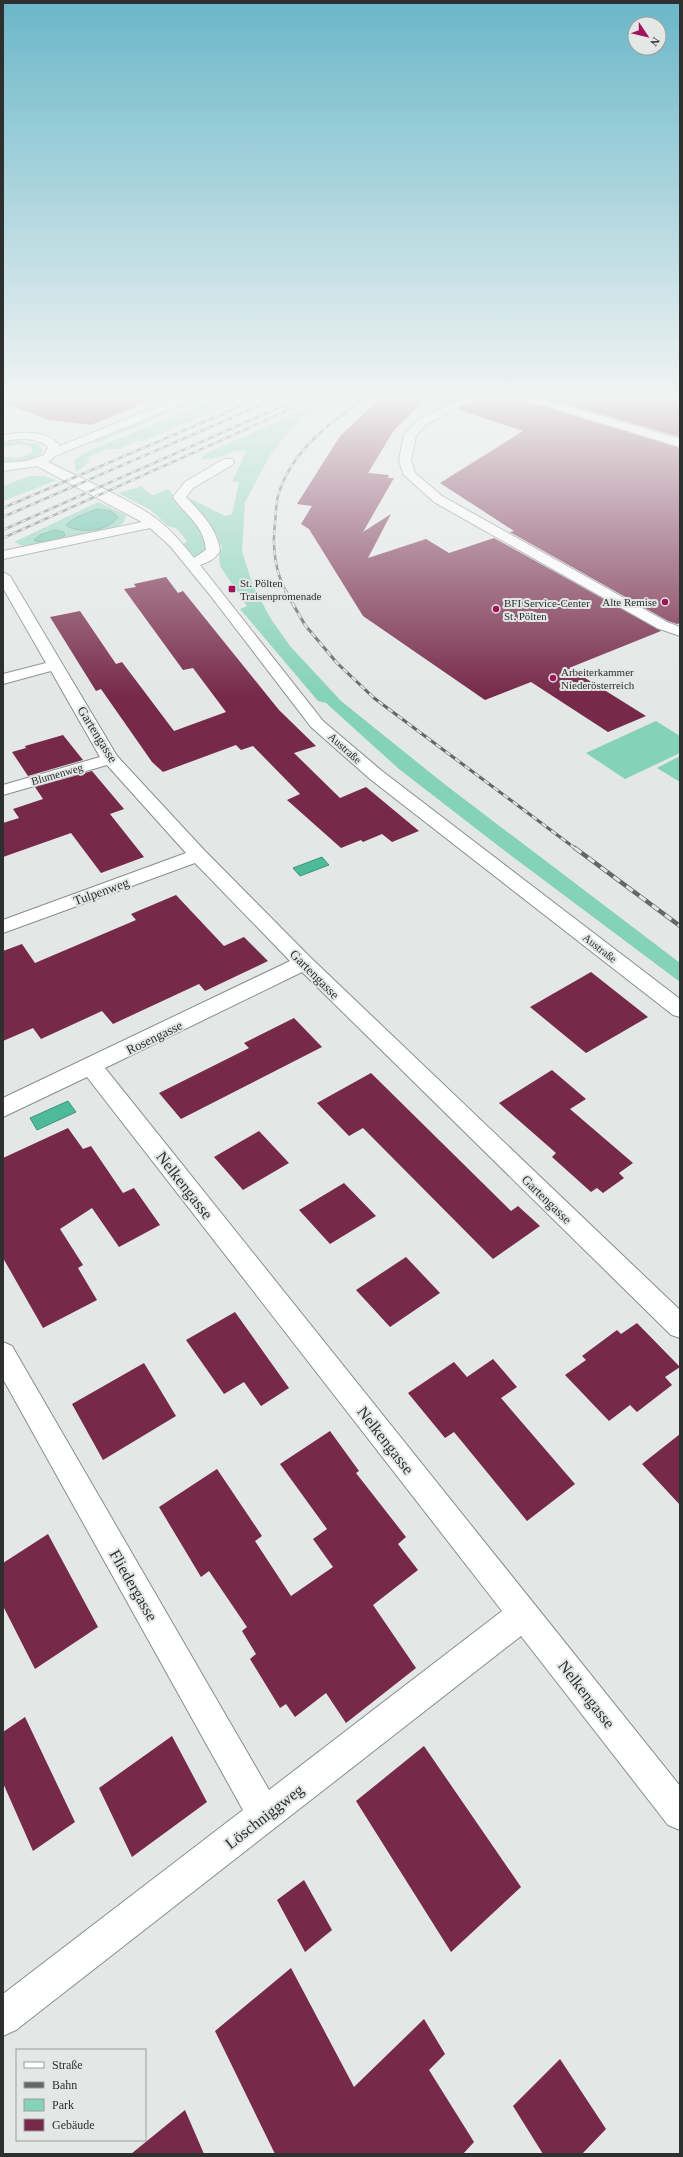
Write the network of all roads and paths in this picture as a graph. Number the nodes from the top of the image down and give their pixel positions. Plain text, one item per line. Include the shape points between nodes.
1 (104, 496) edge
2 (180, 496) edge
3 (433, 496) edge
4 (153, 523) junction
5 (3, 555) edge
6 (192, 564) junction
7 (3, 576) edge
8 (680, 632) edge
9 (56, 665) junction
10 (3, 679) edge
11 (110, 758) junction
12 (3, 790) edge
13 (198, 855) junction
14 (3, 927) edge
15 (304, 964) junction
16 (680, 1010) edge
17 (92, 1067) junction
18 (3, 1108) edge
19 (680, 1327) edge
20 (3, 1354) edge
21 (524, 1614) junction
22 (680, 1813) edge
23 (265, 1816) junction
24 (3, 2017) edge

1 - 4 street, Austraße
2 - 6 street via 207,528 213,540 213,551 206,558
3 - 8 street via 662,625
4 - 5 street
4 - 6 street, Austraße
6 - 16 street, Austraße via 318,724 376,776
7 - 9 street, Gartengasse
9 - 10 street
9 - 11 street, Gartengasse
11 - 12 street, Blumenweg
11 - 13 street, Gartengasse
13 - 14 street, Tulpenweg
13 - 15 street, Gartengasse
15 - 17 street, Rosengasse
15 - 19 street, Gartengasse
17 - 18 street, Rosengasse
17 - 21 street, Nelkengasse
20 - 23 street, Fliedergasse
21 - 22 street, Nelkengasse
21 - 23 street, Löschniggweg
23 - 24 street, Löschniggweg

